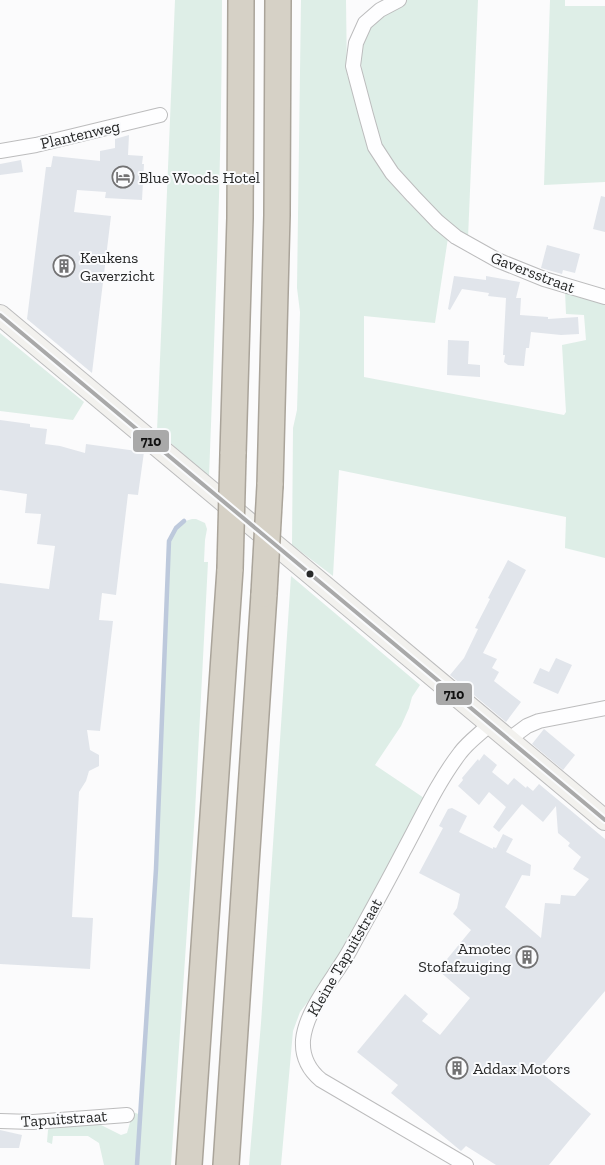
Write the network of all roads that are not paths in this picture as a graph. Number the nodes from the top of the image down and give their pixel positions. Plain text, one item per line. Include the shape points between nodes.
1 (241, 0) edge
2 (278, 0) edge
3 (399, 0) edge
4 (160, 115) dead end
5 (0, 151) edge
6 (605, 297) edge
7 (0, 315) edge
8 (605, 708) edge
9 (490, 724) junction
10 (508, 740) junction
11 (605, 820) edge
12 (127, 1115) dead end
13 (0, 1121) edge
14 (189, 1165) edge
15 (226, 1165) edge
16 (466, 1165) edge

1 - 14 highway, bridge via 240,218 230,568
2 - 15 highway, bridge via 277,215 270,485
3 - 6 street, Gaversstraat via 364,23 356,43 353,66 375,147 392,173 438,222 464,242 544,279
4 - 5 street, Plantenweg
7 - 9 street
8 - 10 street via 539,721
9 - 10 street
9 - 16 street, Kleine Tapuitstraat via 461,752 436,788 349,952 315,1006 303,1040 303,1054 321,1080
10 - 11 street
12 - 13 street, Tapuitstraat via 33,1122

